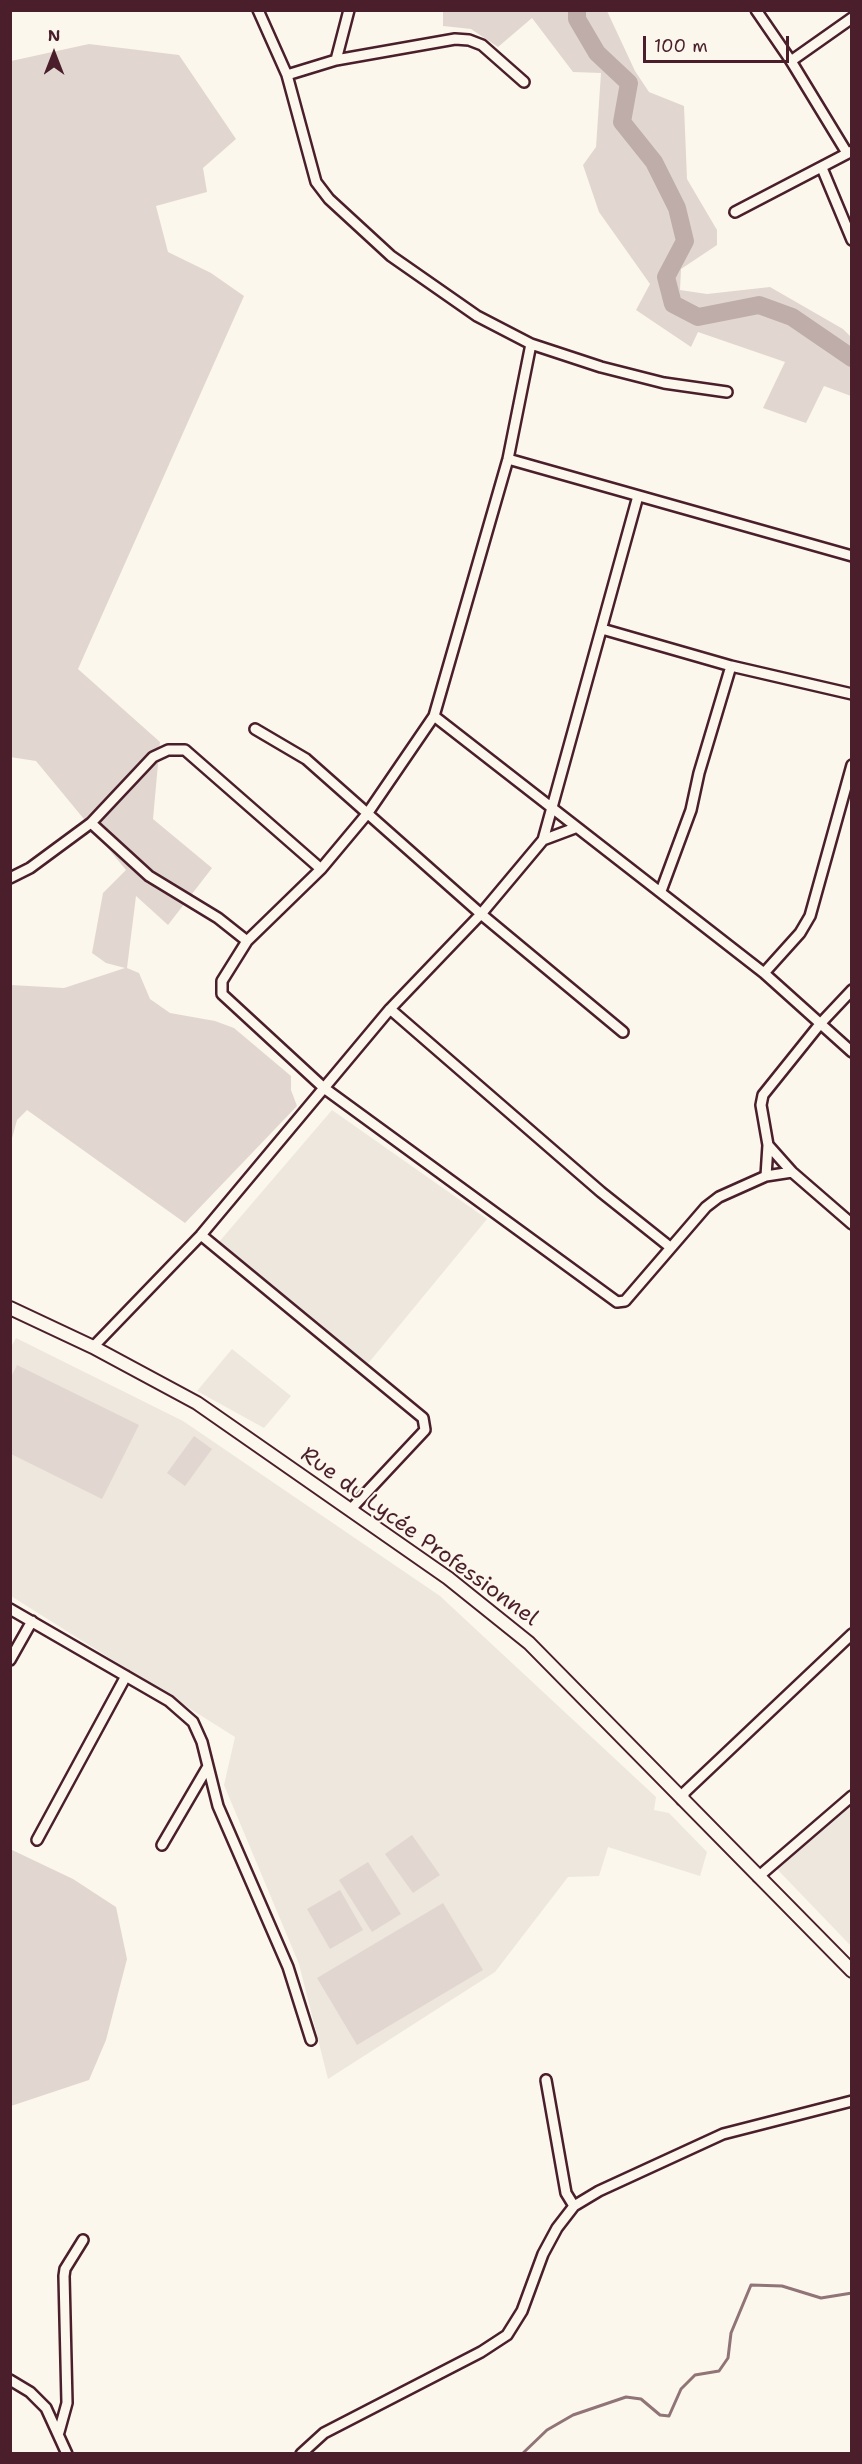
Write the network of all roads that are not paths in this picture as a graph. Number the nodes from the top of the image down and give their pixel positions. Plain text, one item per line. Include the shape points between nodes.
1 (258, 10) edge
2 (350, 10) edge
3 (756, 10) edge
4 (852, 18) edge
5 (336, 60) junction
6 (791, 61) junction
7 (287, 75) junction
8 (524, 82) dead end
9 (849, 152) edge
10 (822, 168) junction
11 (735, 212) dead end
12 (852, 240) edge
13 (531, 344) junction
14 (727, 392) dead end
15 (508, 459) junction
16 (638, 496) junction
17 (852, 556) edge
18 (602, 629) junction
19 (731, 666) junction
20 (852, 694) edge
21 (434, 717) junction
22 (255, 729) dead end
23 (852, 765) edge
24 (552, 810) junction
25 (367, 814) junction
26 (91, 823) junction
27 (575, 828) junction
28 (543, 840) junction
29 (321, 869) junction
30 (10, 878) edge
31 (661, 891) junction
32 (481, 914) junction
33 (247, 941) junction
34 (764, 974) junction
35 (852, 990) edge
36 (390, 1009) junction
37 (820, 1024) junction
38 (623, 1032) dead end
39 (852, 1052) edge
40 (324, 1088) junction
41 (768, 1145) junction
42 (792, 1172) junction
43 (766, 1176) junction
44 (852, 1224) edge
45 (201, 1235) junction
46 (670, 1247) junction
47 (10, 1308) edge
48 (93, 1347) junction
49 (351, 1509) junction
50 (10, 1609) edge
51 (32, 1621) junction
52 (852, 1634) edge
53 (10, 1660) edge
54 (126, 1676) junction
55 (207, 1768) junction
56 (681, 1796) junction
57 (852, 1796) edge
58 (37, 1840) dead end
59 (162, 1845) dead end
60 (758, 1877) junction
61 (852, 1971) edge
62 (311, 2040) dead end
63 (546, 2080) dead end
64 (852, 2101) edge
65 (574, 2206) junction
66 (83, 2240) dead end
67 (10, 2380) edge
68 (59, 2432) junction
69 (67, 2454) edge
70 (301, 2454) edge

1 - 7 street
2 - 5 street
3 - 6 street
4 - 6 street
5 - 7 street
5 - 8 street via 455,39 469,40 482,45
6 - 9 street
7 - 13 street via 309,162 316,182 329,199 391,256 477,316
9 - 10 street
10 - 11 street
10 - 12 street
13 - 14 street via 664,383
13 - 15 street
15 - 16 street
15 - 21 street
16 - 17 street
16 - 18 street
18 - 19 street
18 - 24 street
19 - 20 street
19 - 31 street via 691,810
21 - 24 street
21 - 25 street
22 - 25 street via 306,759
23 - 34 street via 810,916
24 - 27 street
24 - 28 street
25 - 29 street
25 - 32 street
26 - 29 street via 153,757 168,750 185,750
26 - 30 street
26 - 33 street via 149,876 218,918
27 - 28 street
27 - 31 street
28 - 32 street
29 - 33 street
31 - 34 street
32 - 36 street
32 - 38 street
33 - 40 street via 222,981 222,994
34 - 37 street
35 - 37 street
36 - 40 street
36 - 46 street
37 - 39 street
37 - 41 street via 763,1095
40 - 45 street
40 - 46 street via 617,1302 625,1301
41 - 42 street
41 - 43 street
42 - 43 street
42 - 44 street
43 - 46 street via 719,1197
45 - 48 street
45 - 49 street via 423,1418 425,1430
47 - 48 main road, Rue du Lycée Professionnel
48 - 49 main road, Rue du Lycée Professionnel via 197,1403
49 - 56 main road, Rue du Lycée Professionnel via 448,1578 529,1643
50 - 51 street
51 - 53 street
51 - 54 street
52 - 56 street
54 - 55 street via 169,1701 193,1722
54 - 58 street
55 - 59 street
55 - 62 street via 218,1806 288,1967
56 - 60 main road, Rue du Lycée Professionnel
57 - 60 street
60 - 61 main road, Rue du Lycée Professionnel
63 - 65 street via 566,2193
64 - 65 street via 723,2134
65 - 70 street via 543,2254 522,2311 507,2335 324,2433
66 - 68 street via 64,2276 67,2403
67 - 68 street via 46,2408
68 - 69 street

